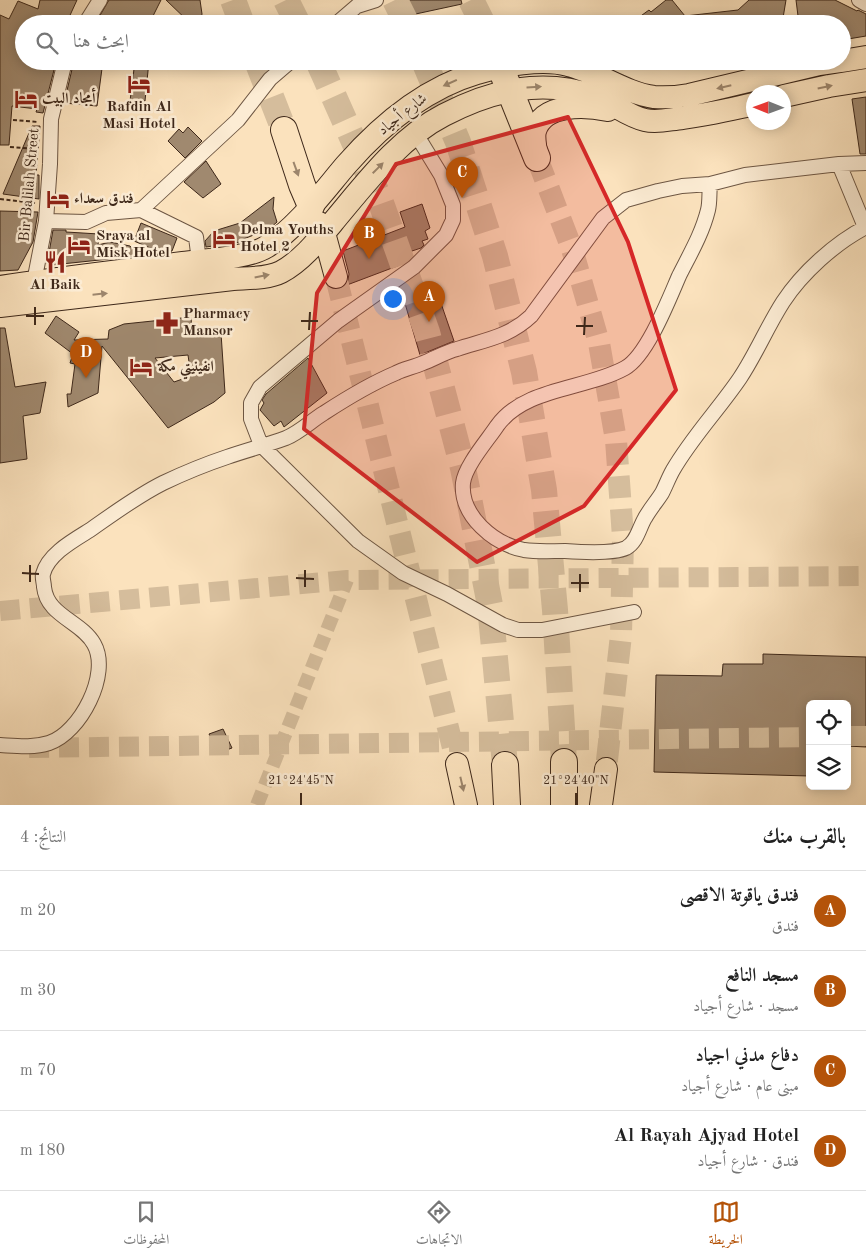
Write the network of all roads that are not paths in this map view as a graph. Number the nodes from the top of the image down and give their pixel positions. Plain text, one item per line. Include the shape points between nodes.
1 (100, 0) edge
2 (376, 0) edge
3 (859, 0) edge
4 (866, 4) edge
5 (91, 15) edge
6 (346, 15) edge
7 (866, 58) edge
8 (851, 60) edge
9 (63, 70) edge
10 (280, 70) edge
11 (587, 70) edge
12 (794, 70) edge
13 (503, 73) edge
14 (866, 80) edge
15 (791, 94) edge
16 (746, 106) edge
17 (633, 116) junction
18 (284, 130) tunnel mouth
19 (416, 134) junction
20 (536, 158) joint
21 (866, 163) edge
22 (839, 164) junction
23 (710, 184) junction
24 (312, 206) junction
25 (140, 210) junction
26 (46, 221) junction
27 (866, 227) edge
28 (324, 233) junction
29 (199, 261) junction
30 (336, 277) tunnel mouth
31 (34, 282) junction
32 (0, 287) edge
33 (0, 306) edge
34 (261, 445) junction
35 (634, 612) dead end
36 (0, 745) edge
37 (564, 762) tunnel mouth
38 (458, 764) tunnel mouth
39 (505, 765) tunnel mouth
40 (606, 769) tunnel mouth
41 (566, 802) edge
42 (466, 805) edge
43 (507, 805) edge
44 (601, 805) edge

1 - 5 street
2 - 6 street via 357,6
3 - 4 street
7 - 8 main road, شارع أجياد
9 - 26 street, Bir Balilah Street via 51,122
10 - 25 street via 238,120
12 -> 11 main road, شارع أجياد via 668,98 643,94
13 -> 17 main road, شارع أجياد via 544,86 595,96
13 - 19 main road, شارع أجياد via 462,106
13 - 20 highway
13 -> 24 main road, شارع أجياد via 478,73 454,81 412,105 366,145
15 -> 14 main road
16 - 17 main road, شارع أجياد via 657,122
17 - 20 main road via 604,109 580,108 561,108 547,114 539,121 534,133
18 -> 24 highway
28 -> 19 main road, شارع أجياد via 375,172
19 - 34 street via 441,175 453,205 453,220 446,235 414,267 338,321 260,387 251,403 251,420
21 - 22 street
22 - 23 street via 745,175
22 - 27 street
23 - 27 street via 709,208 695,247 657,326 628,367 601,379 526,402 510,411 478,453 463,482 464,499 480,527 492,537 521,550 541,552 585,553 625,548 634,541 673,470 739,380 783,302 828,252
23 - 34 street via 682,186 626,200 603,218 520,327 397,372 353,394 298,432
24 - 28 main road
24 - 29 main road, شارع أجياد via 265,248
25 - 26 street via 106,212 86,222
25 - 29 street via 196,237
26 - 31 street, Bir Balilah Street
28 - 30 main road
33 -> 28 main road, شارع أجياد via 258,278 280,272
29 - 31 main road, شارع أجياد
31 - 32 main road, شارع أجياد
34 - 35 street via 358,541 403,573 504,625 518,630 542,630
34 - 36 street via 161,484 63,548 50,562 43,575 44,591 50,604 87,635 99,659 93,692 86,709 66,735 49,743 25,747
37 - 41 highway
38 -> 42 main road
39 - 43 highway
40 - 44 main road

